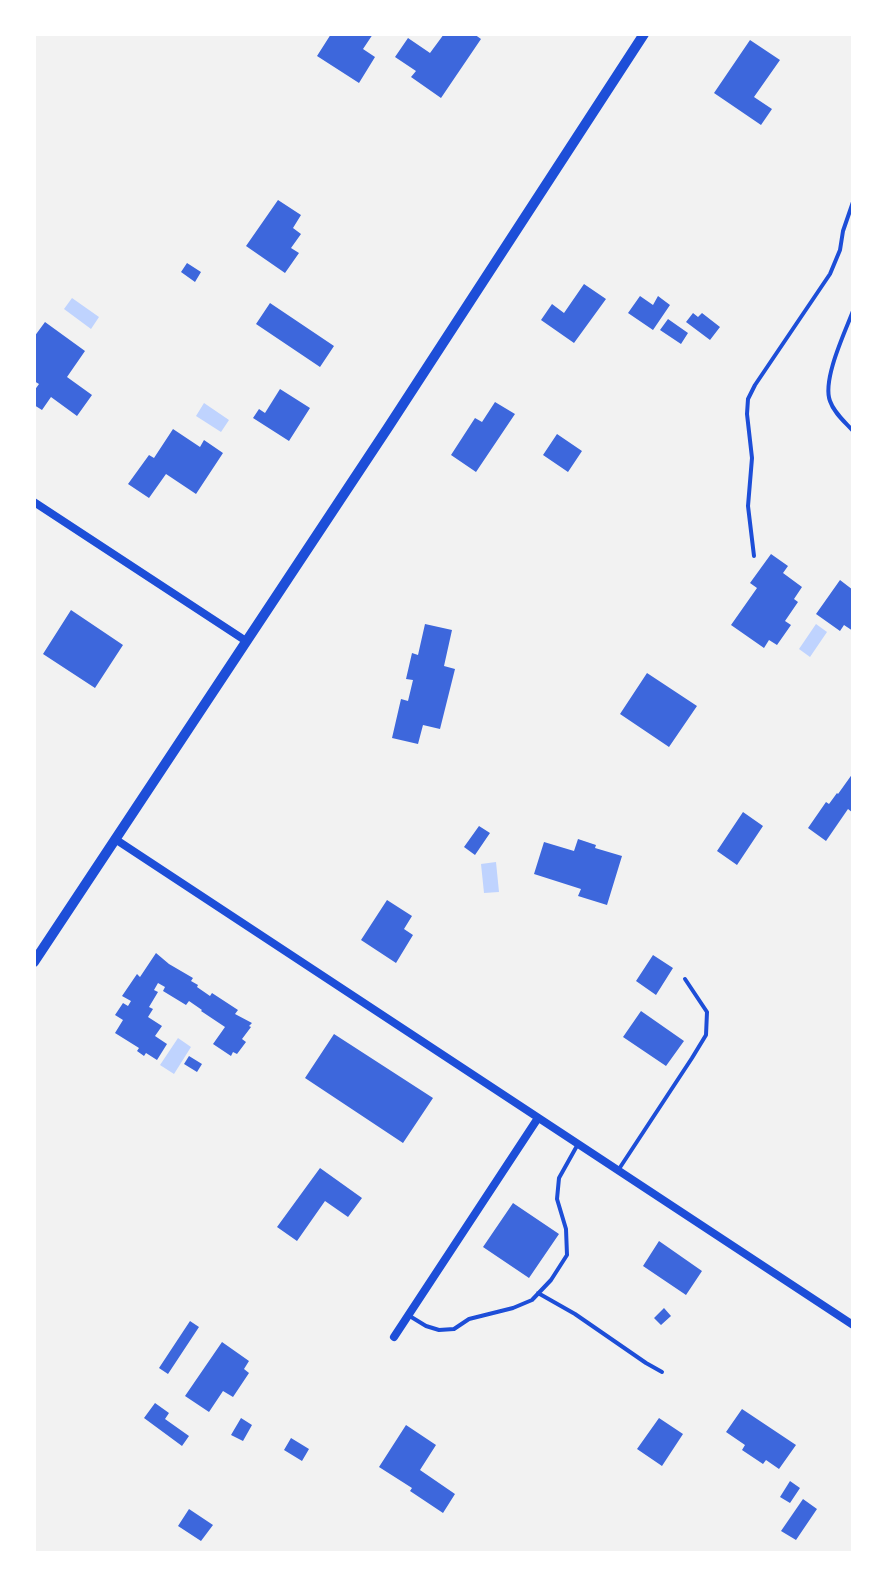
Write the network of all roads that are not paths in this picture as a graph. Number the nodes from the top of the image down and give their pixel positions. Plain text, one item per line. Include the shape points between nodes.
1 (644, 34) edge
2 (853, 202) edge
3 (853, 311) edge
4 (853, 431) edge
5 (34, 502) edge
6 (754, 556) dead end
7 (246, 641) junction
8 (115, 839) junction
9 (34, 962) edge
10 (685, 979) dead end
11 (538, 1118) junction
12 (578, 1144) junction
13 (618, 1171) junction
14 (538, 1293) junction
15 (408, 1315) junction
16 (853, 1325) edge
17 (394, 1337) dead end
18 (662, 1372) dead end

1 - 7 street
2 - 6 lane via 830,274 748,399 748,506
3 - 4 lane via 832,362 828,398
5 - 7 street
7 - 8 street
8 - 9 street
8 - 11 street
10 - 13 lane via 707,1012 706,1035
11 - 12 street
11 - 15 street
12 - 13 street
12 - 14 lane via 559,1178 557,1199 567,1255
13 - 16 street
14 - 15 lane via 532,1300 469,1319 454,1329 439,1330
14 - 18 lane
15 - 17 street

